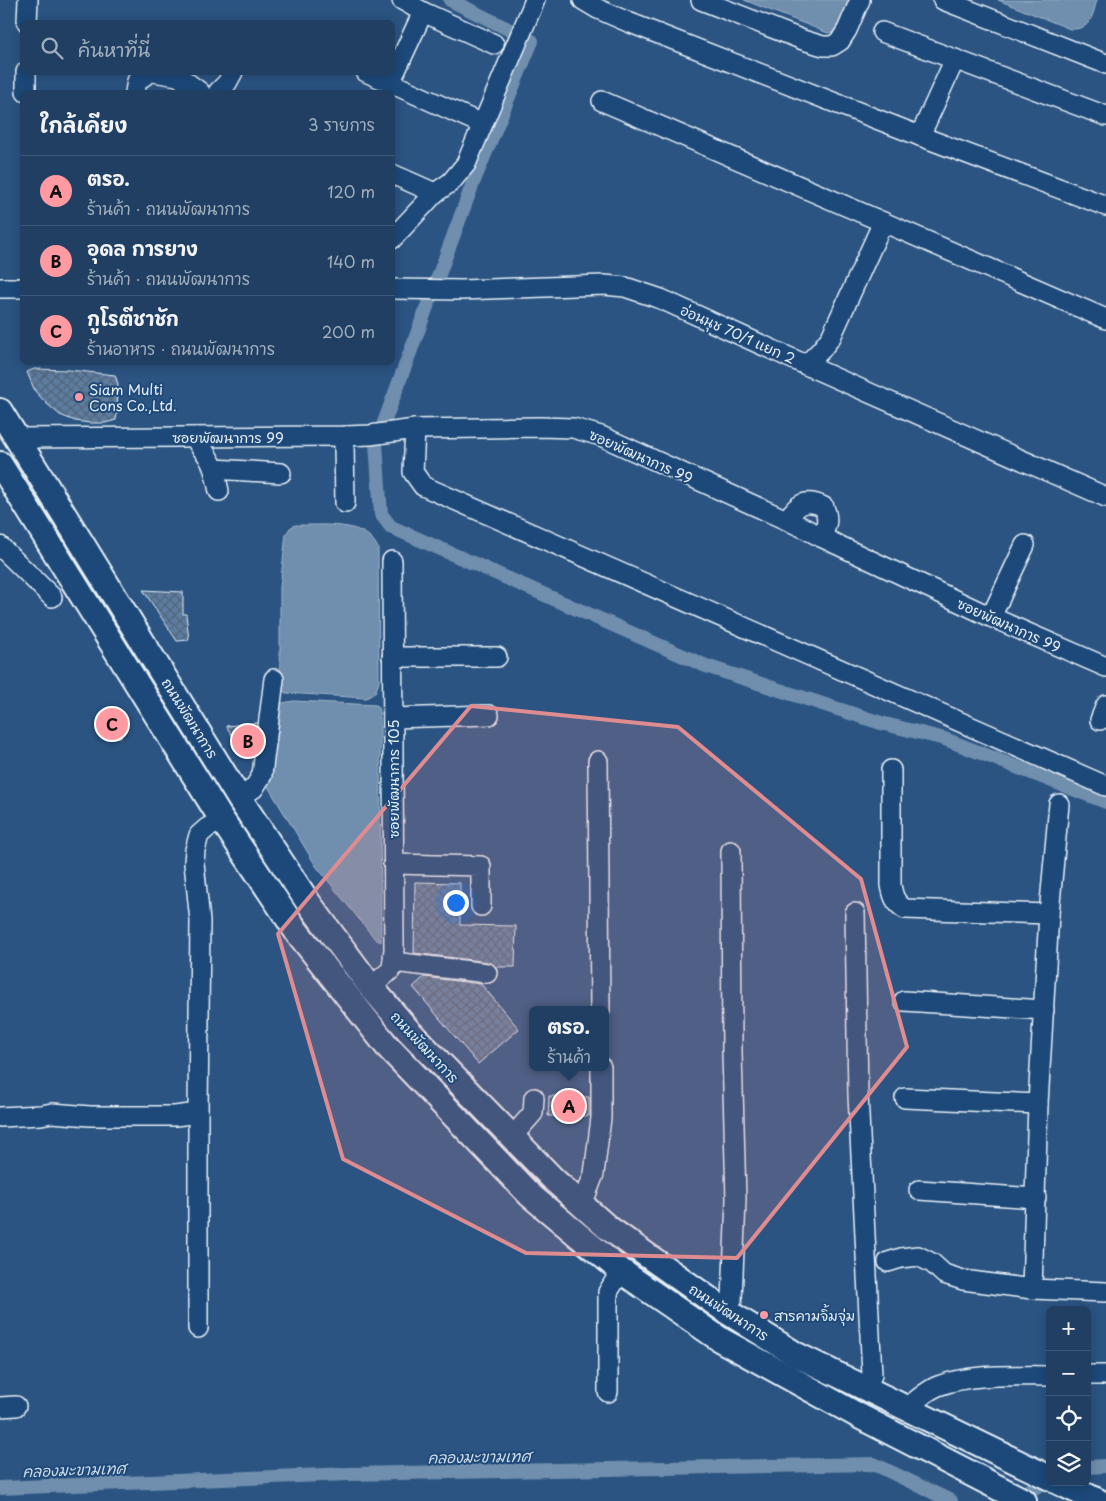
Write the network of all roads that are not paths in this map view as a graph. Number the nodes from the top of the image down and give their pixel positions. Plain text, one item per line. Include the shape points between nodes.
1 (28, 0) edge
2 (402, 0) edge
3 (535, 0) edge
4 (583, 0) edge
5 (701, 0) edge
6 (860, 0) edge
7 (943, 0) edge
8 (423, 12) junction
9 (27, 20) edge
10 (882, 32) dead end
11 (494, 44) dead end
12 (955, 59) junction
13 (1106, 64) edge
14 (395, 72) edge
15 (26, 75) edge
16 (147, 75) edge
17 (172, 75) edge
18 (231, 75) edge
19 (373, 75) edge
20 (394, 75) edge
21 (390, 83) junction
22 (26, 90) edge
23 (135, 90) edge
24 (197, 90) edge
25 (220, 90) edge
26 (602, 101) dead end
27 (1106, 116) edge
28 (482, 124) junction
29 (920, 136) junction
30 (395, 175) edge
31 (435, 193) junction
32 (1106, 206) edge
33 (883, 222) junction
34 (395, 236) edge
35 (0, 288) edge
36 (20, 288) edge
37 (395, 289) edge
38 (1106, 319) edge
39 (806, 365) junction
40 (0, 411) edge
41 (415, 429) junction
42 (346, 436) junction
43 (196, 437) junction
44 (17, 438) junction
45 (0, 464) edge
46 (214, 469) junction
47 (281, 473) dead end
48 (219, 491) dead end
49 (1106, 497) edge
50 (345, 503) dead end
51 (787, 520) junction
52 (820, 537) junction
53 (1025, 545) dead end
54 (0, 546) edge
55 (392, 561) dead end
56 (52, 597) dead end
57 (991, 617) junction
58 (392, 657) junction
59 (497, 657) dead end
60 (1106, 667) edge
61 (274, 679) dead end
62 (489, 715) dead end
63 (393, 718) junction
64 (598, 760) dead end
65 (891, 770) dead end
66 (1106, 786) edge
67 (239, 798) junction
68 (1059, 804) dead end
69 (222, 820) junction
70 (731, 852) dead end
71 (393, 864) junction
72 (481, 906) dead end
73 (855, 913) dead end
74 (1049, 914) junction
75 (393, 962) junction
76 (487, 973) dead end
77 (372, 987) junction
78 (904, 1002) dead end
79 (600, 1006) edge
80 (1044, 1010) junction
81 (601, 1071) edge
82 (534, 1098) dead end
83 (904, 1098) dead end
84 (1038, 1104) junction
85 (198, 1113) junction
86 (0, 1116) edge
87 (512, 1137) junction
88 (919, 1190) dead end
89 (1036, 1198) junction
90 (582, 1205) junction
91 (888, 1262) dead end
92 (621, 1271) junction
93 (1032, 1289) junction
94 (1106, 1292) edge
95 (726, 1311) junction
96 (198, 1328) dead end
97 (1091, 1375) edge
98 (1106, 1375) edge
99 (1046, 1376) edge
100 (866, 1388) junction
101 (608, 1392) dead end
102 (906, 1409) junction
103 (1046, 1476) edge
104 (1024, 1501) edge

1 - 9 street
2 - 8 street
3 - 28 street
4 - 29 street via 628,22
5 - 6 street via 823,46 832,46 840,41
7 - 13 street
8 - 11 street
8 - 14 street
10 - 12 street
12 - 27 street
12 - 29 street
15 - 22 street
16 - 23 street via 136,81
17 - 24 street
18 - 25 street
19 - 21 street
20 - 21 street
21 - 28 street
26 - 33 street
28 - 31 street via 466,164 451,182
29 - 32 street
30 - 31 street
31 - 34 street
33 - 38 street
33 - 39 street, อ่อนนุช 70/1 แยก 2 via 831,336
35 - 36 street
37 - 39 street, อ่อนนุช 70/1 แยก 2 via 625,287 661,299
39 - 49 street
40 - 44 main road, ถนนพัฒนาการ
41 - 42 street, ซอยพัฒนาการ 99
41 - 51 street, ซอยพัฒนาการ 99 via 573,428 601,436
41 - 66 street via 413,472 423,486
42 - 43 street, ซอยพัฒนาการ 99
42 - 50 street
43 - 44 street, ซอยพัฒนาการ 99
43 - 46 street via 198,446
44 - 67 main road, ถนนพัฒนาการ
45 - 69 main road, ถนนพัฒนาการ
46 - 47 street
46 - 48 street
51 - 52 street, ซอยพัฒนาการ 99
51 - 52 street via 794,508 804,503 824,507 828,515 827,525
52 - 57 street, ซอยพัฒนาการ 99
53 - 57 street
54 - 56 street
55 - 58 street, ซอยพัฒนาการ 105
57 - 60 street, ซอยพัฒนาการ 99
58 - 59 street
58 - 63 street, ซอยพัฒนาการ 105
61 - 67 street via 262,775 254,788
62 - 63 street
63 - 71 street, ซอยพัฒนาการ 105
64 - 79 street
65 - 74 street via 891,885 898,905 905,909
67 - 77 main road, ถนนพัฒนาการ via 308,902
68 - 74 street
69 - 85 street via 199,835 195,850 200,921
69 - 92 main road, ถนนพัฒนาการ via 297,932 387,1046 530,1195
70 - 95 street via 736,1199 732,1300
71 - 72 street via 481,866
71 - 75 street, ซอยพัฒนาการ 105
73 - 100 street via 858,1095 872,1375
74 - 80 street
75 - 76 street
75 - 77 street via 392,969
77 - 87 main road, ถนนพัฒนาการ via 408,1030
78 - 80 street
80 - 84 street
81 - 90 street via 601,1118 594,1174
82 - 87 street via 534,1113
83 - 84 street
84 - 89 street
85 - 86 street via 175,1116 52,1113
85 - 96 street
87 - 90 main road, ถนนพัฒนาการ
88 - 89 street
89 - 93 street
90 - 95 main road, ถนนพัฒนาการ via 607,1227
91 - 93 street via 918,1256 944,1274 963,1280
92 - 101 street via 608,1292
92 - 104 main road, ถนนพัฒนาการ via 721,1340
93 - 94 street
95 - 100 main road, ถนนพัฒนาการ via 795,1354
97 - 98 street
99 - 102 street via 994,1376 937,1386
100 - 102 main road, ถนนพัฒนาการ
102 - 103 main road, ถนนพัฒนาการ

